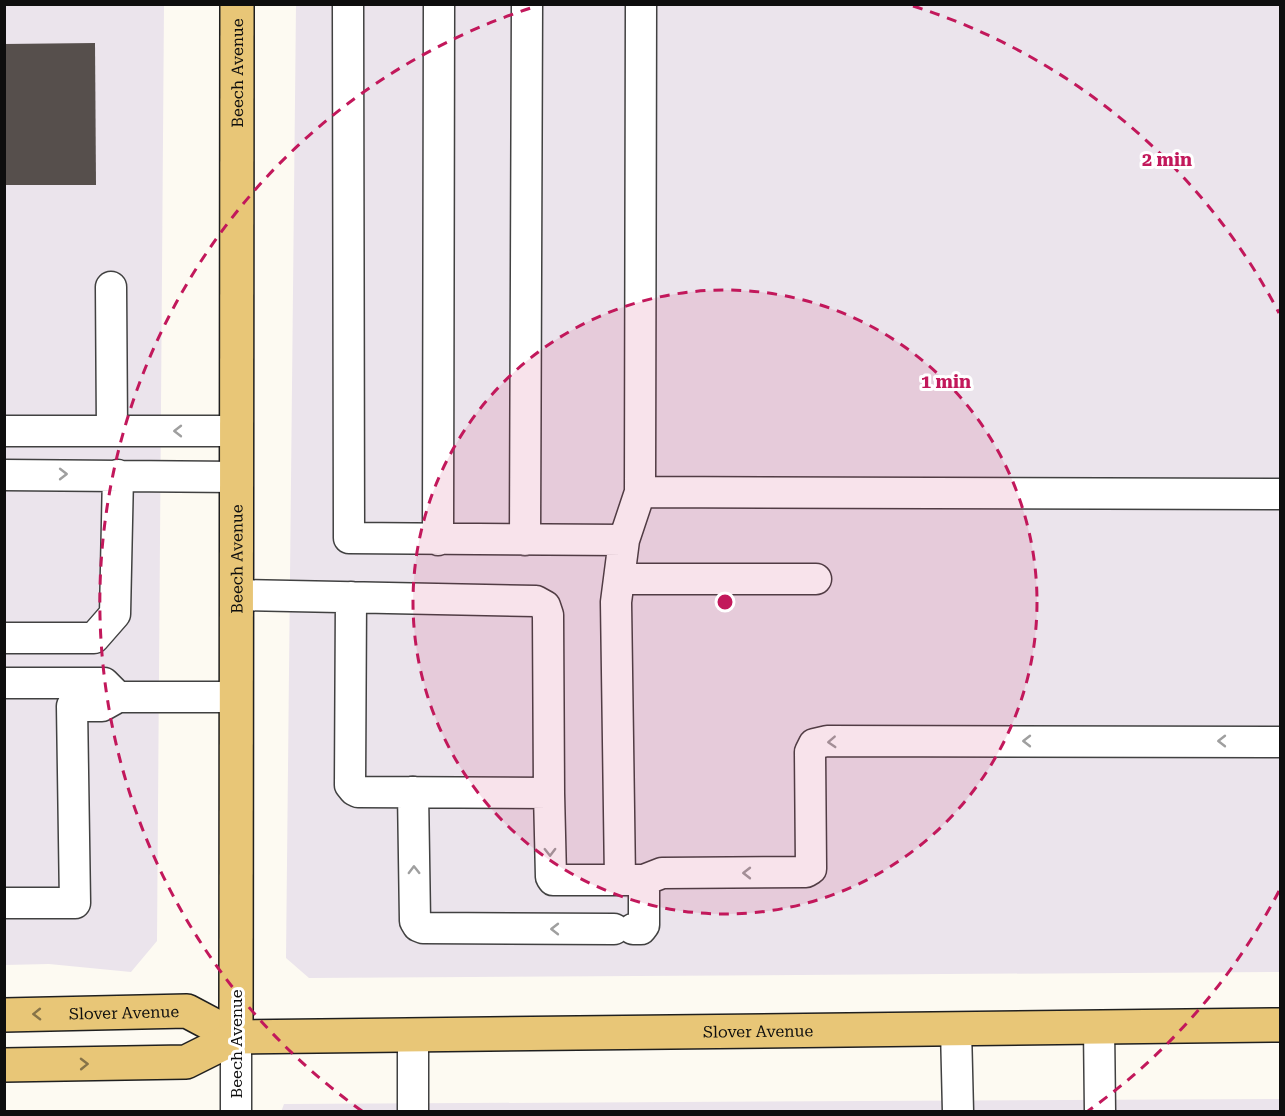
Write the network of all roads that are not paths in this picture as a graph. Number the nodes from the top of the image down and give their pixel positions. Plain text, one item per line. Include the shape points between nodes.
1 (237, 4) edge
2 (348, 4) edge
3 (439, 4) edge
4 (527, 4) edge
5 (641, 4) edge
6 (111, 287) dead end
7 (4, 431) edge
8 (111, 431) junction
9 (237, 431) junction
10 (4, 475) edge
11 (118, 475) junction
12 (237, 477) junction
13 (640, 492) junction
14 (1281, 494) edge
15 (438, 540) junction
16 (525, 540) junction
17 (624, 540) junction
18 (619, 579) junction
19 (816, 579) dead end
20 (237, 595) junction
21 (351, 597) junction
22 (4, 638) edge
23 (4, 683) edge
24 (78, 695) junction
25 (236, 697) junction
26 (1281, 742) edge
27 (413, 792) junction
28 (549, 793) junction
29 (632, 880) junction
30 (4, 903) edge
31 (4, 1015) edge
32 (1281, 1025) edge
33 (1099, 1027) junction
34 (956, 1029) junction
35 (413, 1035) junction
36 (236, 1037) junction
37 (4, 1065) edge
38 (236, 1112) edge
39 (413, 1112) edge
40 (958, 1112) edge
41 (1100, 1112) edge

1 - 9 main road, Beech Avenue
2 - 15 street via 349,538
3 - 15 street
4 - 16 street
5 - 13 street
6 - 8 street
7 - 8 street
9 -> 8 street
9 - 12 main road, Beech Avenue
10 -> 11 street
11 - 12 street
11 - 22 street via 115,614 94,638
12 - 20 main road, Beech Avenue
13 - 14 street
13 - 17 street
15 - 16 street
16 - 17 street
17 - 18 street
18 - 19 street
18 - 29 street via 616,602
20 - 21 street
20 - 25 main road, Beech Avenue
21 - 27 street via 350,785 358,792
21 - 28 street via 536,601 545,606
23 - 24 street
24 - 25 street via 102,706 118,697
24 - 30 street via 72,706 75,903
25 - 36 main road, Beech Avenue
26 -> 29 street via 827,741 814,744 810,752 811,869 662,873
27 - 28 street
29 -> 27 street via 645,925 641,929 418,926
28 -> 29 street via 553,880
36 -> 31 main road, Slover Avenue via 187,1011
32 - 33 main road, Slover Avenue
33 - 34 main road, Slover Avenue
33 - 41 street
34 - 35 main road, Slover Avenue
34 - 40 street
35 - 36 main road, Slover Avenue
35 - 39 street
37 -> 36 main road, Slover Avenue via 186,1062
36 - 38 street, Beech Avenue

